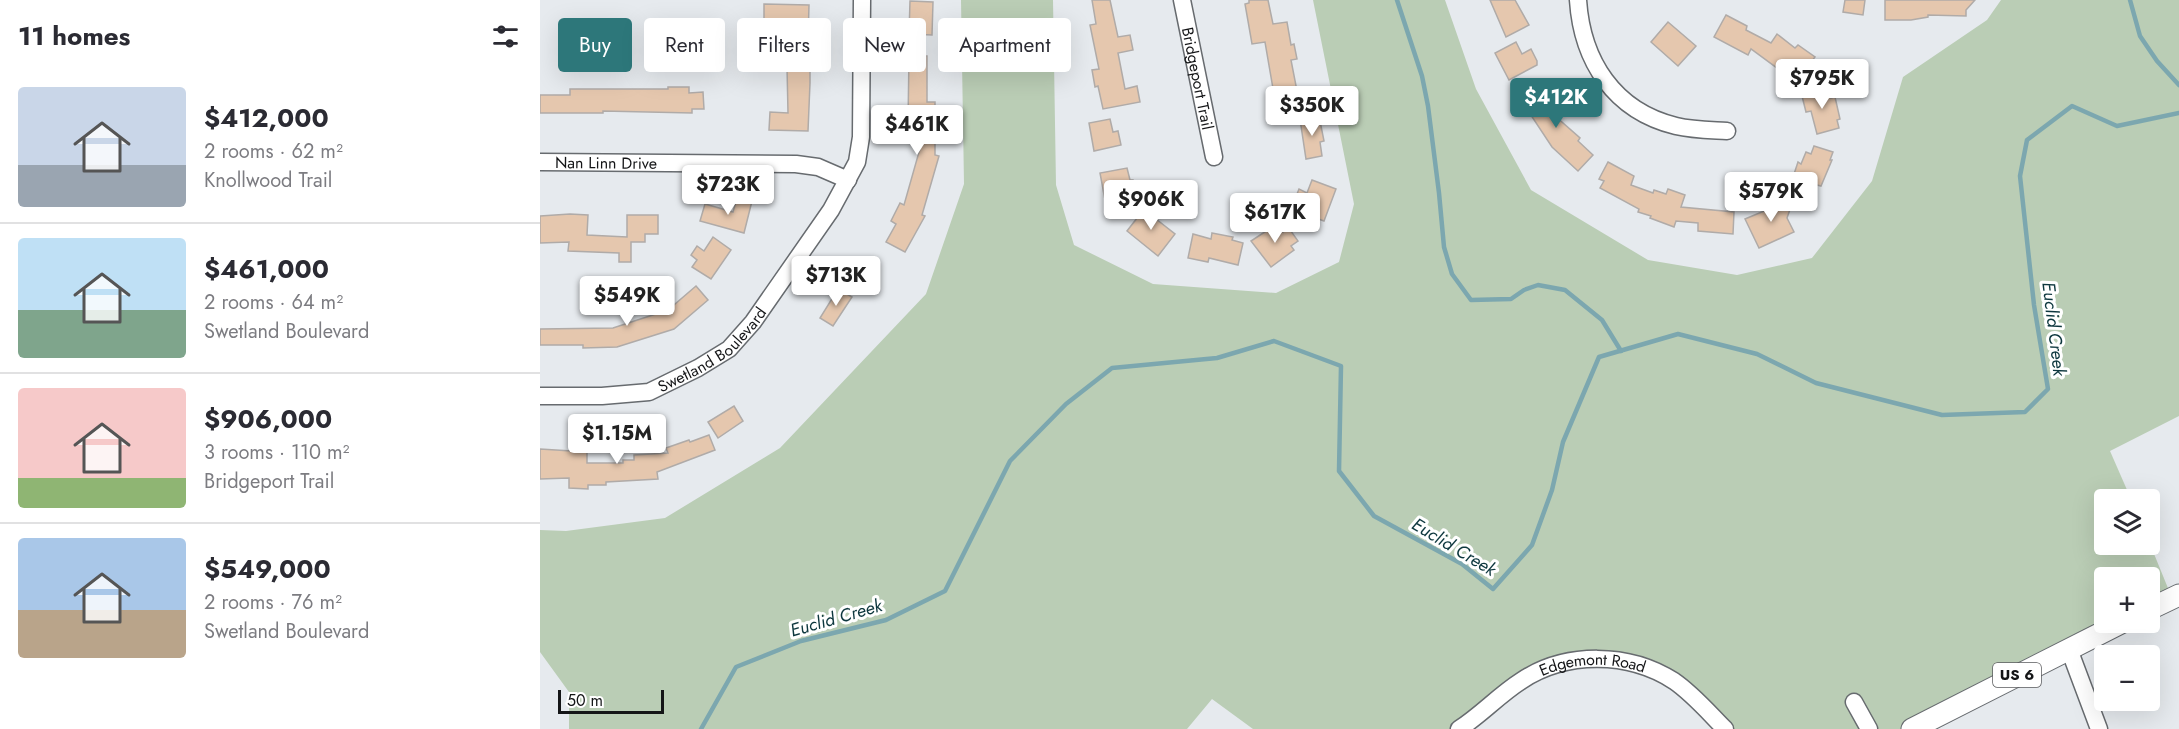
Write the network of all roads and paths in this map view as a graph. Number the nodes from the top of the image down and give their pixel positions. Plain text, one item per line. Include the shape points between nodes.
1 (862, 0) edge
2 (1182, 0) edge
3 (1578, 0) edge
4 (1727, 131) dead end
5 (1214, 157) dead end
6 (540, 162) edge
7 (848, 180) junction
8 (540, 396) edge
9 (2179, 595) edge
10 (2160, 604) edge
11 (2101, 633) edge
12 (2069, 649) junction
13 (1854, 702) dead end
14 (1459, 729) edge
15 (1725, 729) edge
16 (1869, 729) edge
17 (1912, 729) edge
18 (2099, 729) edge

1 - 7 street, Swetland Boulevard via 861,137 857,162
2 - 5 street, Bridgeport Trail
3 - 4 street via 1591,58 1625,100 1665,122
6 - 7 street, Nan Linn Drive via 796,164 818,167
7 - 8 street, Swetland Boulevard via 753,322 729,349 649,392
9 - 10 main road
11 - 12 main road, US 6
12 - 17 main road, US 6
12 - 18 street
13 - 16 street
14 - 15 street, Edgemont Road via 1539,671 1560,663 1600,658 1659,672 1676,682

